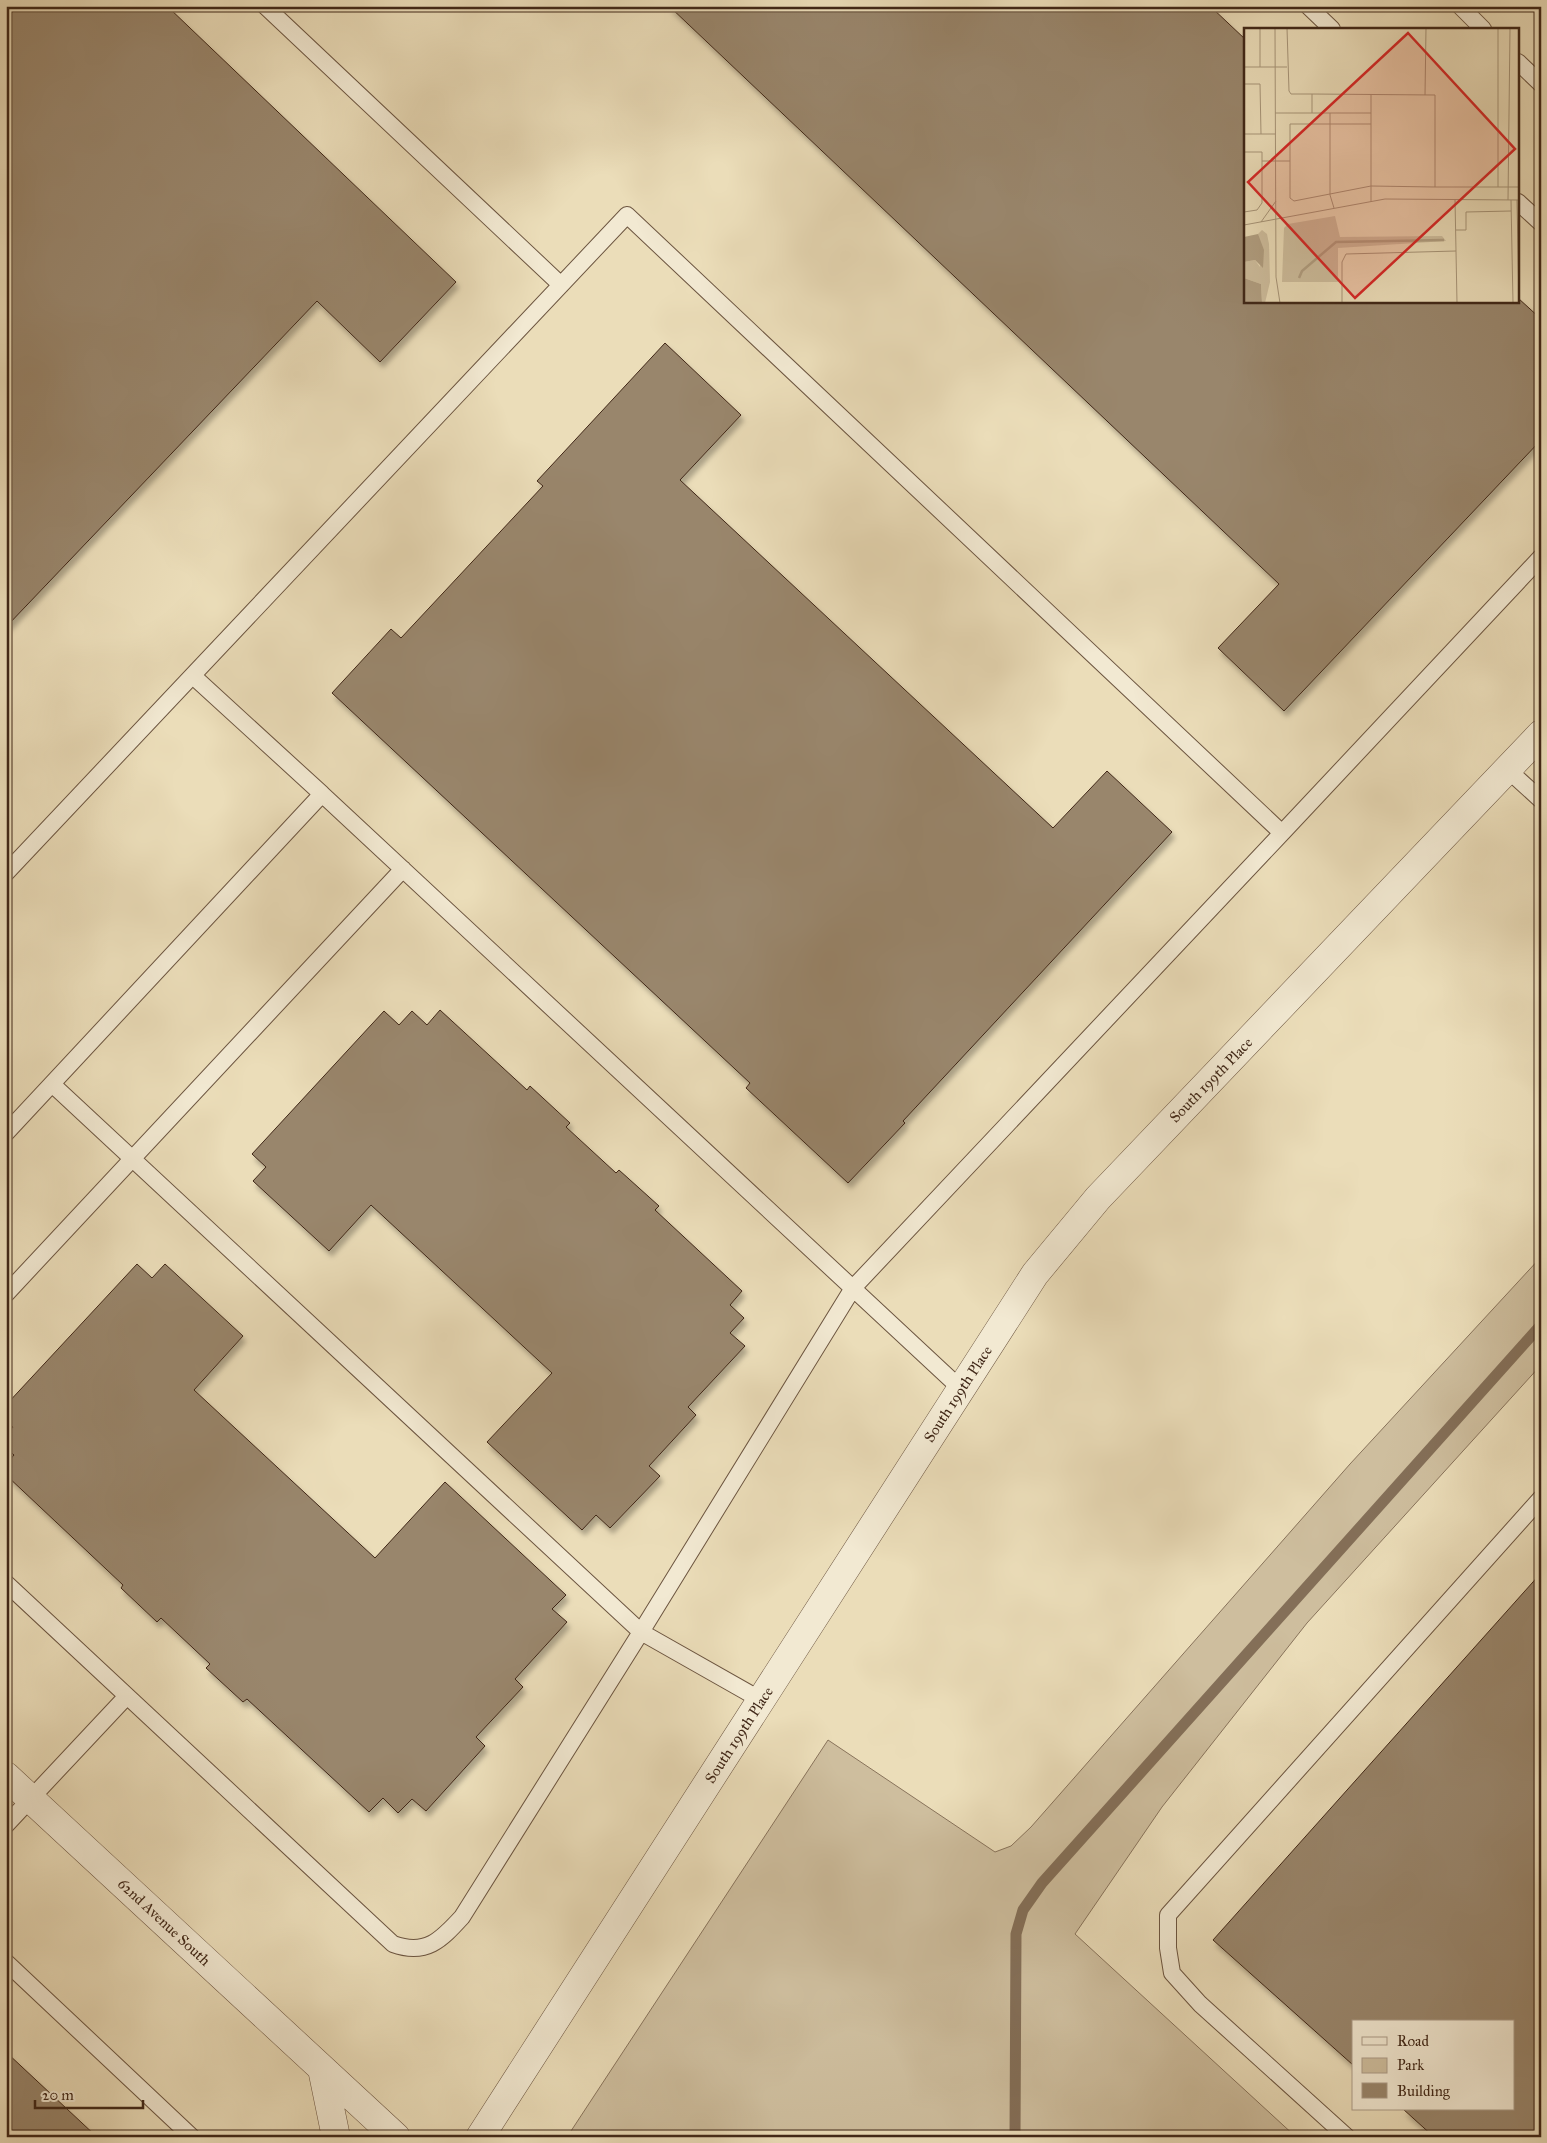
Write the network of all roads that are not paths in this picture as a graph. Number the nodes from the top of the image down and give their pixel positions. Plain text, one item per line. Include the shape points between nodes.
1 (265, 6) edge
2 (1308, 6) edge
3 (1460, 6) edge
4 (1331, 28) edge
5 (1482, 28) edge
6 (1520, 64) edge
7 (1541, 84) edge
8 (1520, 204) edge
9 (1541, 223) edge
10 (561, 285) junction
11 (1541, 558) edge
12 (193, 676) junction
13 (1541, 734) edge
14 (1507, 769) junction
15 (322, 794) junction
16 (1541, 800) edge
17 (1282, 833) junction
18 (403, 869) junction
19 (6, 873) edge
20 (52, 1084) junction
21 (6, 1133) edge
22 (133, 1159) junction
23 (853, 1288) junction
24 (6, 1294) edge
25 (961, 1389) junction
26 (1541, 1498) edge
27 (6, 1583) edge
28 (641, 1632) junction
29 (127, 1696) junction
30 (761, 1700) junction
31 (6, 1776) edge
32 (31, 1799) junction
33 (6, 1825) edge
34 (6, 1962) edge
35 (322, 2068) junction
36 (192, 2137) edge
37 (336, 2137) edge
38 (396, 2137) edge
39 (480, 2137) edge
40 (1347, 2137) edge

1 - 10 lane
2 - 4 lane
3 - 5 lane
6 - 7 lane
8 - 9 lane
10 - 12 lane
10 - 17 lane via 627,215
11 - 17 lane
12 - 15 lane
12 - 19 lane
13 - 14 street, South 199th Place
14 - 16 lane
14 - 25 street, South 199th Place via 1098,1198 1035,1274
15 - 18 lane
15 - 20 lane
17 - 23 lane
18 - 22 lane
18 - 23 lane
20 - 21 lane
20 - 22 lane
22 - 24 lane
22 - 28 lane
23 - 25 lane
23 - 28 lane
25 - 30 street, South 199th Place
26 - 40 lane via 1168,1915 1172,1973 1200,2004
27 - 29 lane
28 - 29 lane via 462,1917 443,1938 427,1947 404,1948 393,1944
28 - 30 lane
29 - 32 lane
30 - 39 street, South 199th Place
31 - 32 street, 62nd Avenue South
32 - 33 lane
32 - 35 street, 62nd Avenue South
34 - 36 lane
35 - 37 street
35 - 38 street, 62nd Avenue South

